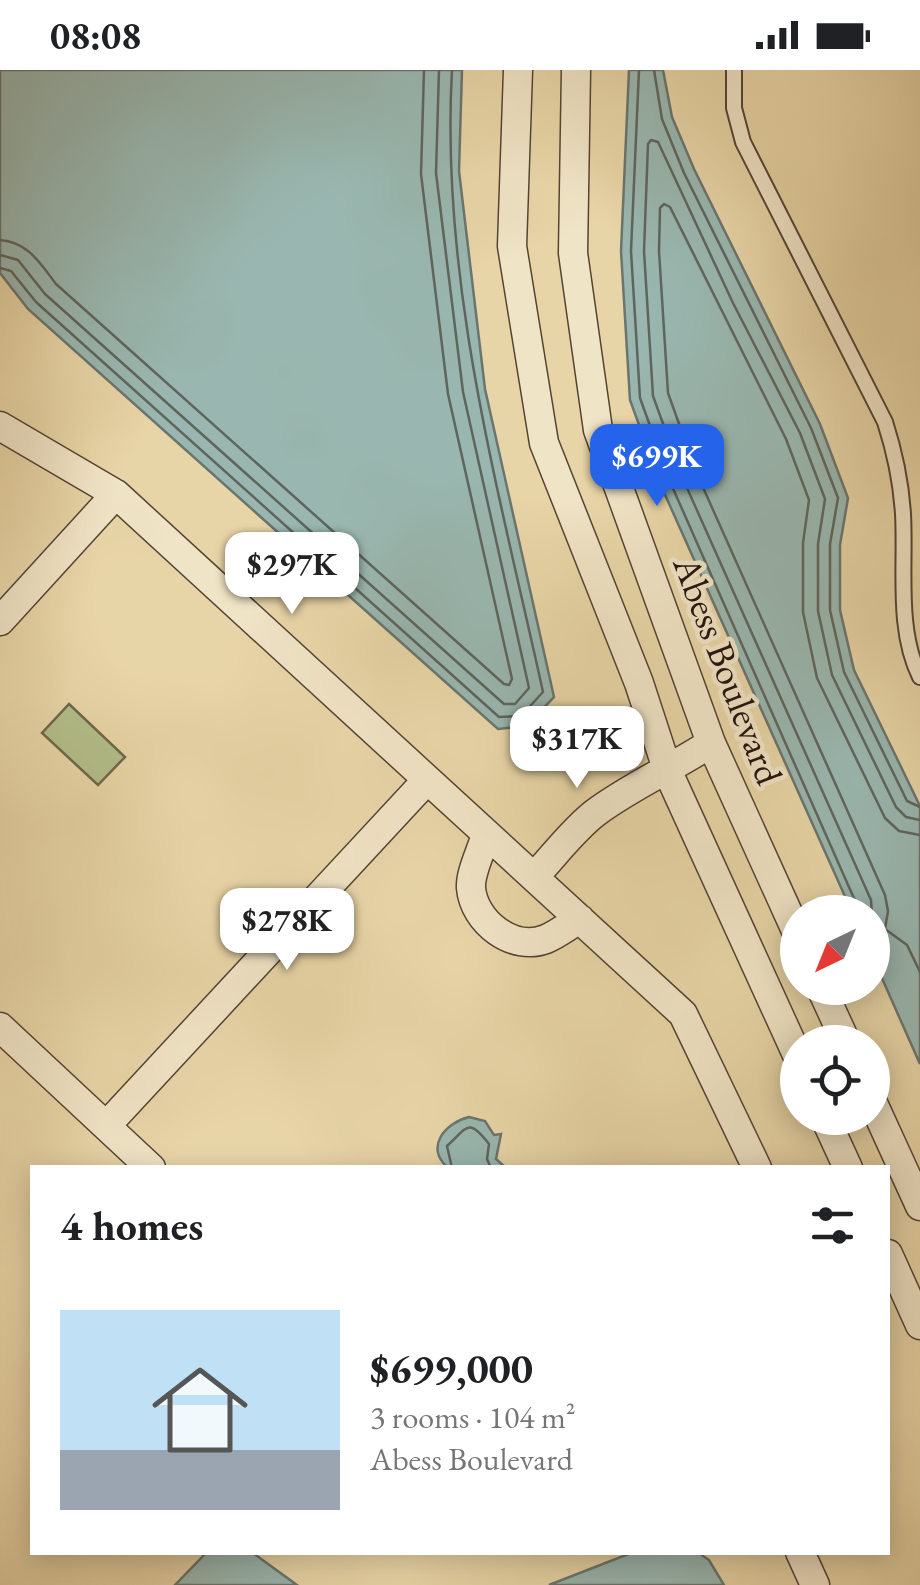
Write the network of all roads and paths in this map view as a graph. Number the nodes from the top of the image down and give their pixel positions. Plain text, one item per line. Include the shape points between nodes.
1 (518, 70) edge
2 (576, 70) edge
3 (734, 70) edge
4 (0, 426) edge
5 (116, 494) junction
6 (0, 621) edge
7 (920, 677) edge
8 (710, 743) junction
9 (668, 772) junction
10 (426, 781) junction
11 (486, 834) junction
12 (534, 876) junction
13 (780, 896) edge
14 (580, 919) junction
15 (783, 1025) edge
16 (0, 1026) edge
17 (106, 1126) junction
18 (833, 1135) edge
19 (888, 1135) edge
20 (148, 1165) edge
21 (756, 1165) edge
22 (847, 1165) edge
23 (920, 1206) edge
24 (890, 1258) edge
25 (920, 1325) edge
26 (801, 1555) edge
27 (815, 1585) edge

1 - 9 street via 512,246 544,443
2 - 8 street, Abess Boulevard via 573,252 598,430
3 - 7 lane via 743,142 885,422 900,469 904,602
4 - 5 street
5 - 6 street
5 - 10 street
8 - 9 street
8 - 13 street, Abess Boulevard
9 - 12 street via 592,816
9 - 15 street
10 - 11 street
10 - 17 street
11 - 12 street
11 - 14 street via 470,885 492,928 515,941 543,941
12 - 14 street
14 - 21 street via 683,1014
16 - 17 street
17 - 20 street
18 - 22 street
19 - 23 street
24 - 25 street
26 - 27 street

